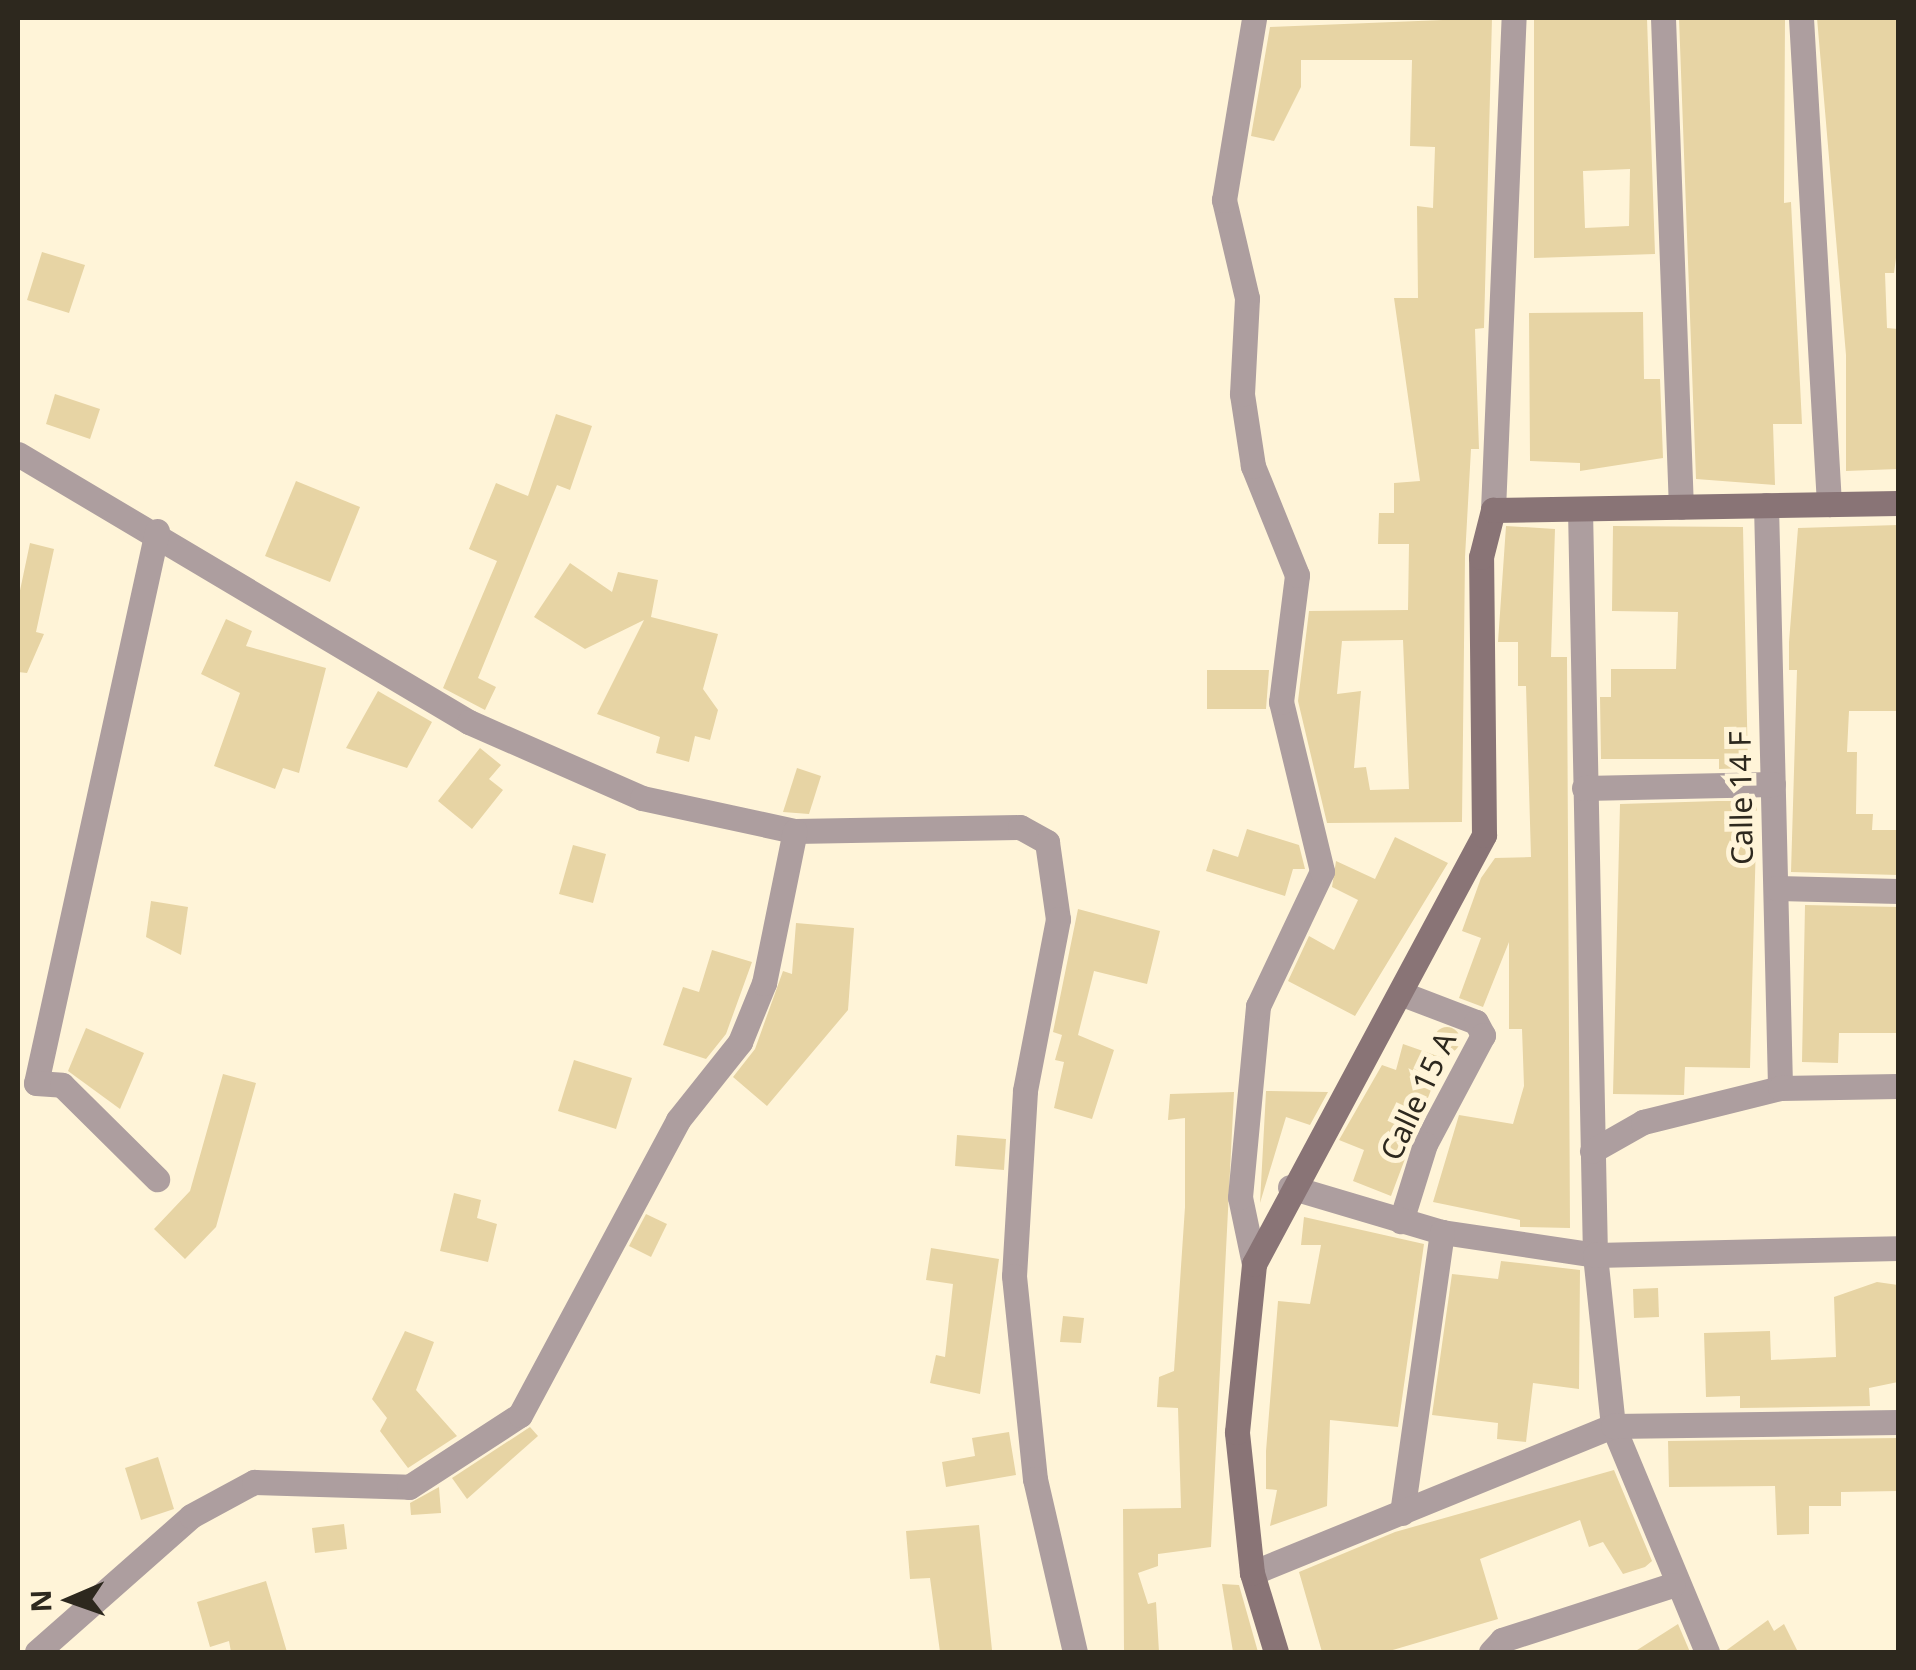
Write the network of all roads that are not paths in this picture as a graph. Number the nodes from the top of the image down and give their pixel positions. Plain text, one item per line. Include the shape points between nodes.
1 (1254, 18) edge
2 (1514, 18) edge
3 (1663, 18) edge
4 (1801, 18) edge
5 (18, 454) edge
6 (1898, 502) edge
7 (1828, 504) junction
8 (1766, 505) junction
9 (1681, 506) junction
10 (1580, 509) junction
11 (1494, 510) junction
12 (156, 531) junction
13 (1774, 784) junction
14 (1584, 788) junction
15 (795, 831) junction
16 (1776, 888) junction
17 (1898, 891) edge
18 (1400, 993) junction
19 (1898, 1086) edge
20 (1780, 1088) junction
21 (1592, 1151) junction
22 (156, 1179) dead end
23 (1290, 1187) junction
24 (1401, 1221) junction
25 (1442, 1232) junction
26 (1898, 1248) edge
27 (1595, 1255) junction
28 (1254, 1264) junction
29 (1898, 1422) edge
30 (1613, 1426) junction
31 (1402, 1513) junction
32 (1252, 1573) junction
33 (1672, 1586) junction
34 (37, 1652) edge
35 (1075, 1652) edge
36 (1276, 1652) edge
37 (1491, 1652) edge
38 (1707, 1652) edge

1 - 28 street via 1224,200 1247,298 1242,394 1252,466 1297,575 1281,702 1322,870 1258,1006 1240,1197
2 - 11 street
3 - 9 street
4 - 7 street
5 - 12 street
6 - 7 main road
7 - 8 main road
8 - 9 main road
8 - 13 street, Calle 14 F
9 - 10 main road
10 - 11 main road
10 - 14 street
11 - 18 main road via 1481,557 1484,834
12 - 15 street via 469,722 642,798
12 - 22 street via 36,1083 62,1085
13 - 14 street
13 - 16 street, Calle 14 F
14 - 21 street
15 - 34 street via 764,982 740,1042 678,1120 520,1415 409,1486 254,1482 191,1516
15 - 35 street via 1020,827 1047,842 1058,919 1025,1091 1014,1276 1035,1479
16 - 17 street
16 - 20 street, Calle 14 F
18 - 23 main road
18 - 24 street, Calle 15 A via 1476,1022 1483,1034 1425,1144
19 - 20 street
20 - 21 street via 1643,1122
21 - 27 street
23 - 24 street
23 - 28 main road
24 - 25 street
25 - 27 street
25 - 31 street
26 - 27 street
27 - 30 street
28 - 32 main road via 1237,1432
29 - 30 street
30 - 31 street
30 - 33 street
31 - 32 street
32 - 36 main road
33 - 37 street via 1502,1640
33 - 38 street

